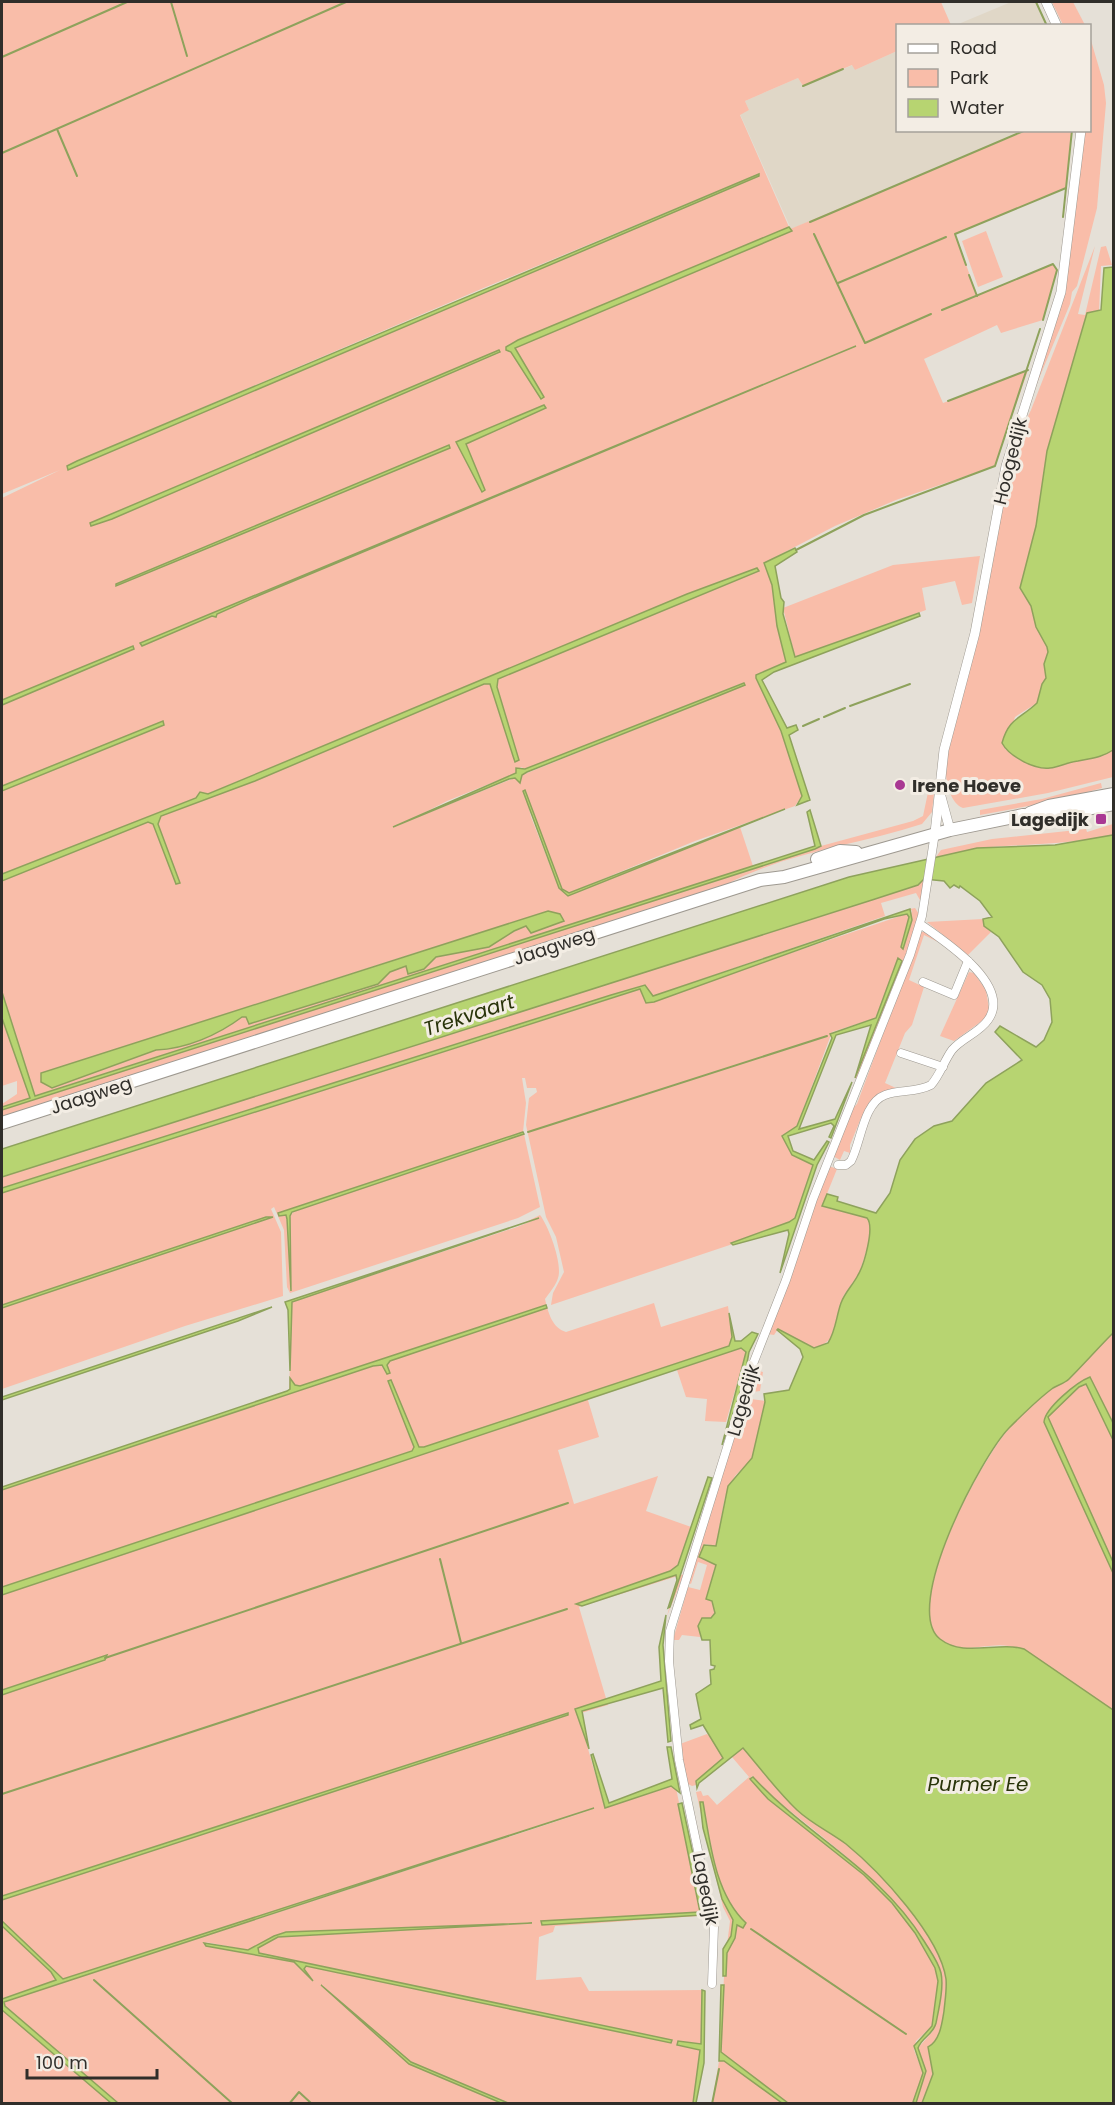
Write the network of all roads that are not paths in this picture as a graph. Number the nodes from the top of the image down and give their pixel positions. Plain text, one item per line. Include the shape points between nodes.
1 (1046, 2) edge
2 (1056, 24) edge
3 (1081, 132) edge
4 (940, 793) junction
5 (1113, 794) edge
6 (1113, 804) edge
7 (1023, 815) junction
8 (950, 830) junction
9 (935, 834) junction
10 (920, 924) junction
11 (968, 961) junction
12 (923, 982) dead end
13 (901, 1053) dead end
14 (943, 1066) junction
15 (2, 1123) edge
16 (838, 1166) dead end
17 (712, 1984) dead end

1 - 2 street
3 - 4 street, Hoogedijk via 1061,292 1006,466 975,633 944,750
4 - 8 street, Hoogedijk
4 - 9 street, Hoogedijk
5 - 7 main road
6 - 7 main road, Jaagweg via 1047,816
7 - 8 main road, Jaagweg
8 - 9 main road, Jaagweg
9 - 10 street, Lagedijk
9 - 15 main road, Jaagweg via 784,877 760,880
10 - 11 street
10 - 17 street, Lagedijk via 809,1208 753,1364 670,1631 669,1661 680,1766 714,1928
11 - 12 street via 954,994
11 - 14 street via 989,988 992,1011 987,1022 954,1048
13 - 14 street
14 - 16 street via 925,1088 878,1099 851,1161

